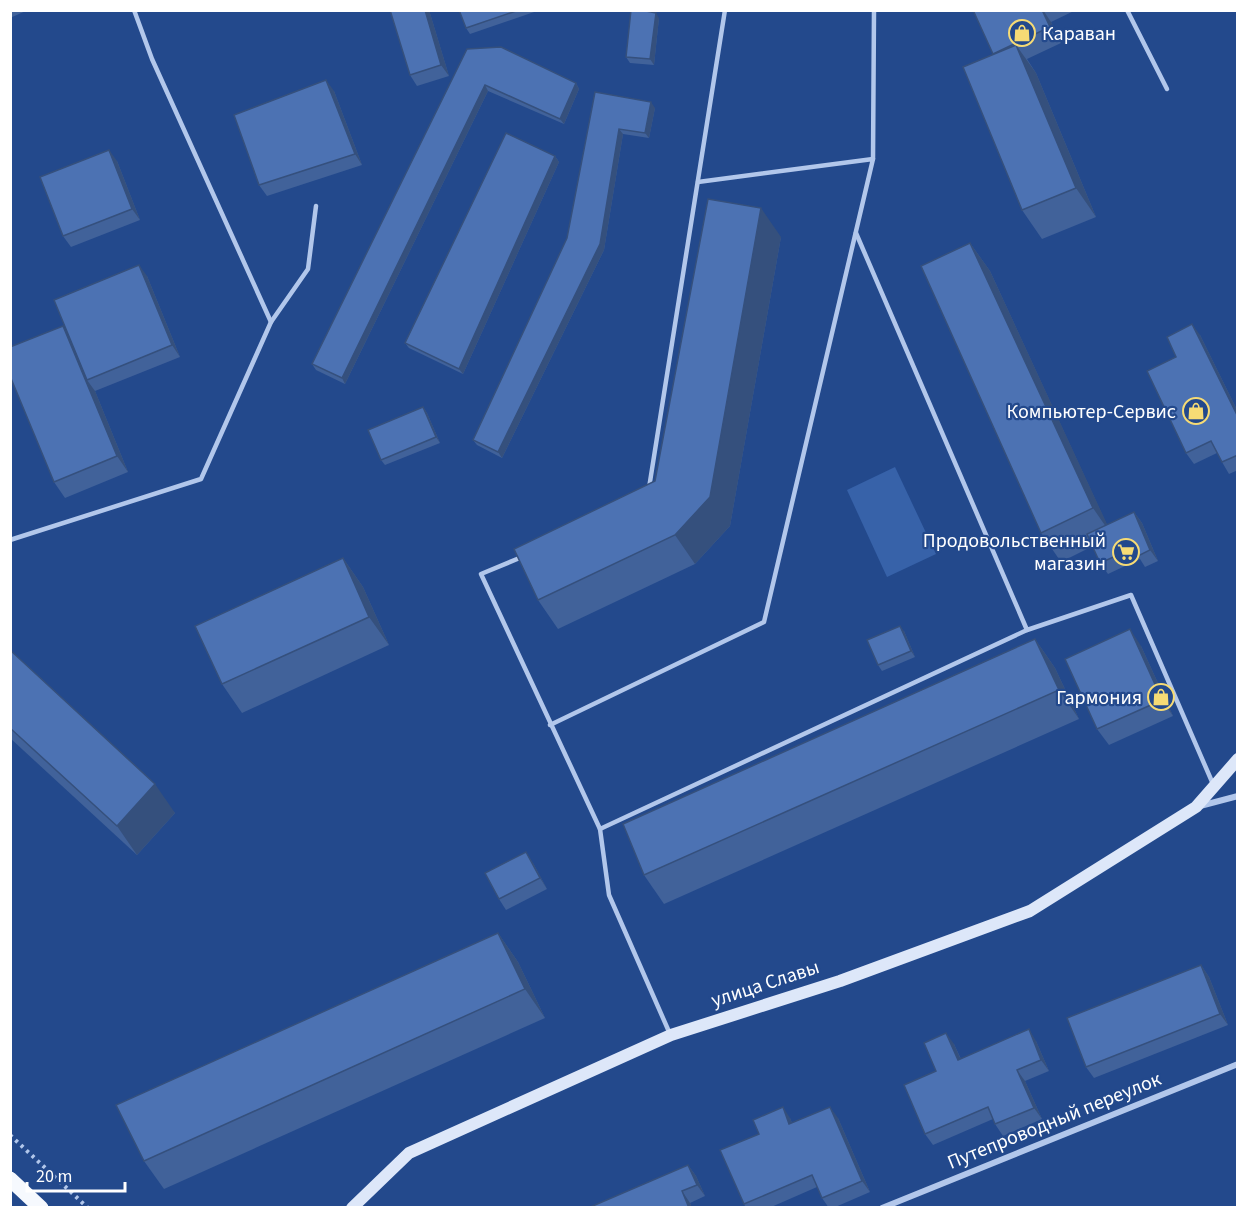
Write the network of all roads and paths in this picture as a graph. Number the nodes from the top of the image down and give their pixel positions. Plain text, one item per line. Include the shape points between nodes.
1 (134, 10) edge
2 (725, 10) edge
3 (874, 10) edge
4 (1127, 10) edge
5 (1167, 90) dead end
6 (873, 159) junction
7 (698, 182) junction
8 (316, 206) dead end
9 (856, 233) junction
10 (271, 322) junction
11 (648, 494) edge
12 (10, 540) edge
13 (525, 556) edge
14 (1027, 630) junction
15 (550, 725) junction
16 (1238, 759) edge
17 (1214, 786) junction
18 (1238, 796) edge
19 (1196, 807) junction
20 (600, 829) junction
21 (671, 1035) junction
22 (1238, 1064) edge
23 (10, 1135) edge
24 (10, 1179) edge
25 (41, 1208) edge
26 (88, 1208) edge
27 (352, 1208) edge
28 (882, 1208) edge

1 - 10 lane via 152,59
2 - 7 lane
3 - 6 lane
4 - 5 lane
6 - 7 lane
6 - 9 lane
7 - 11 lane
8 - 10 lane via 308,269
9 - 14 lane
9 - 15 lane via 764,622
10 - 12 lane via 201,479
13 - 15 lane via 481,574
14 - 17 lane via 1131,595
14 - 20 lane
15 - 20 lane
16 - 17 main road, улица Славы
17 - 19 main road, улица Славы
18 - 19 street
19 - 21 main road, улица Славы via 1029,912 840,981
20 - 21 lane via 609,895
21 - 27 main road, улица Славы via 409,1154
22 - 28 street, Путепроводный переулок
23 - 26 path
24 - 25 main road

